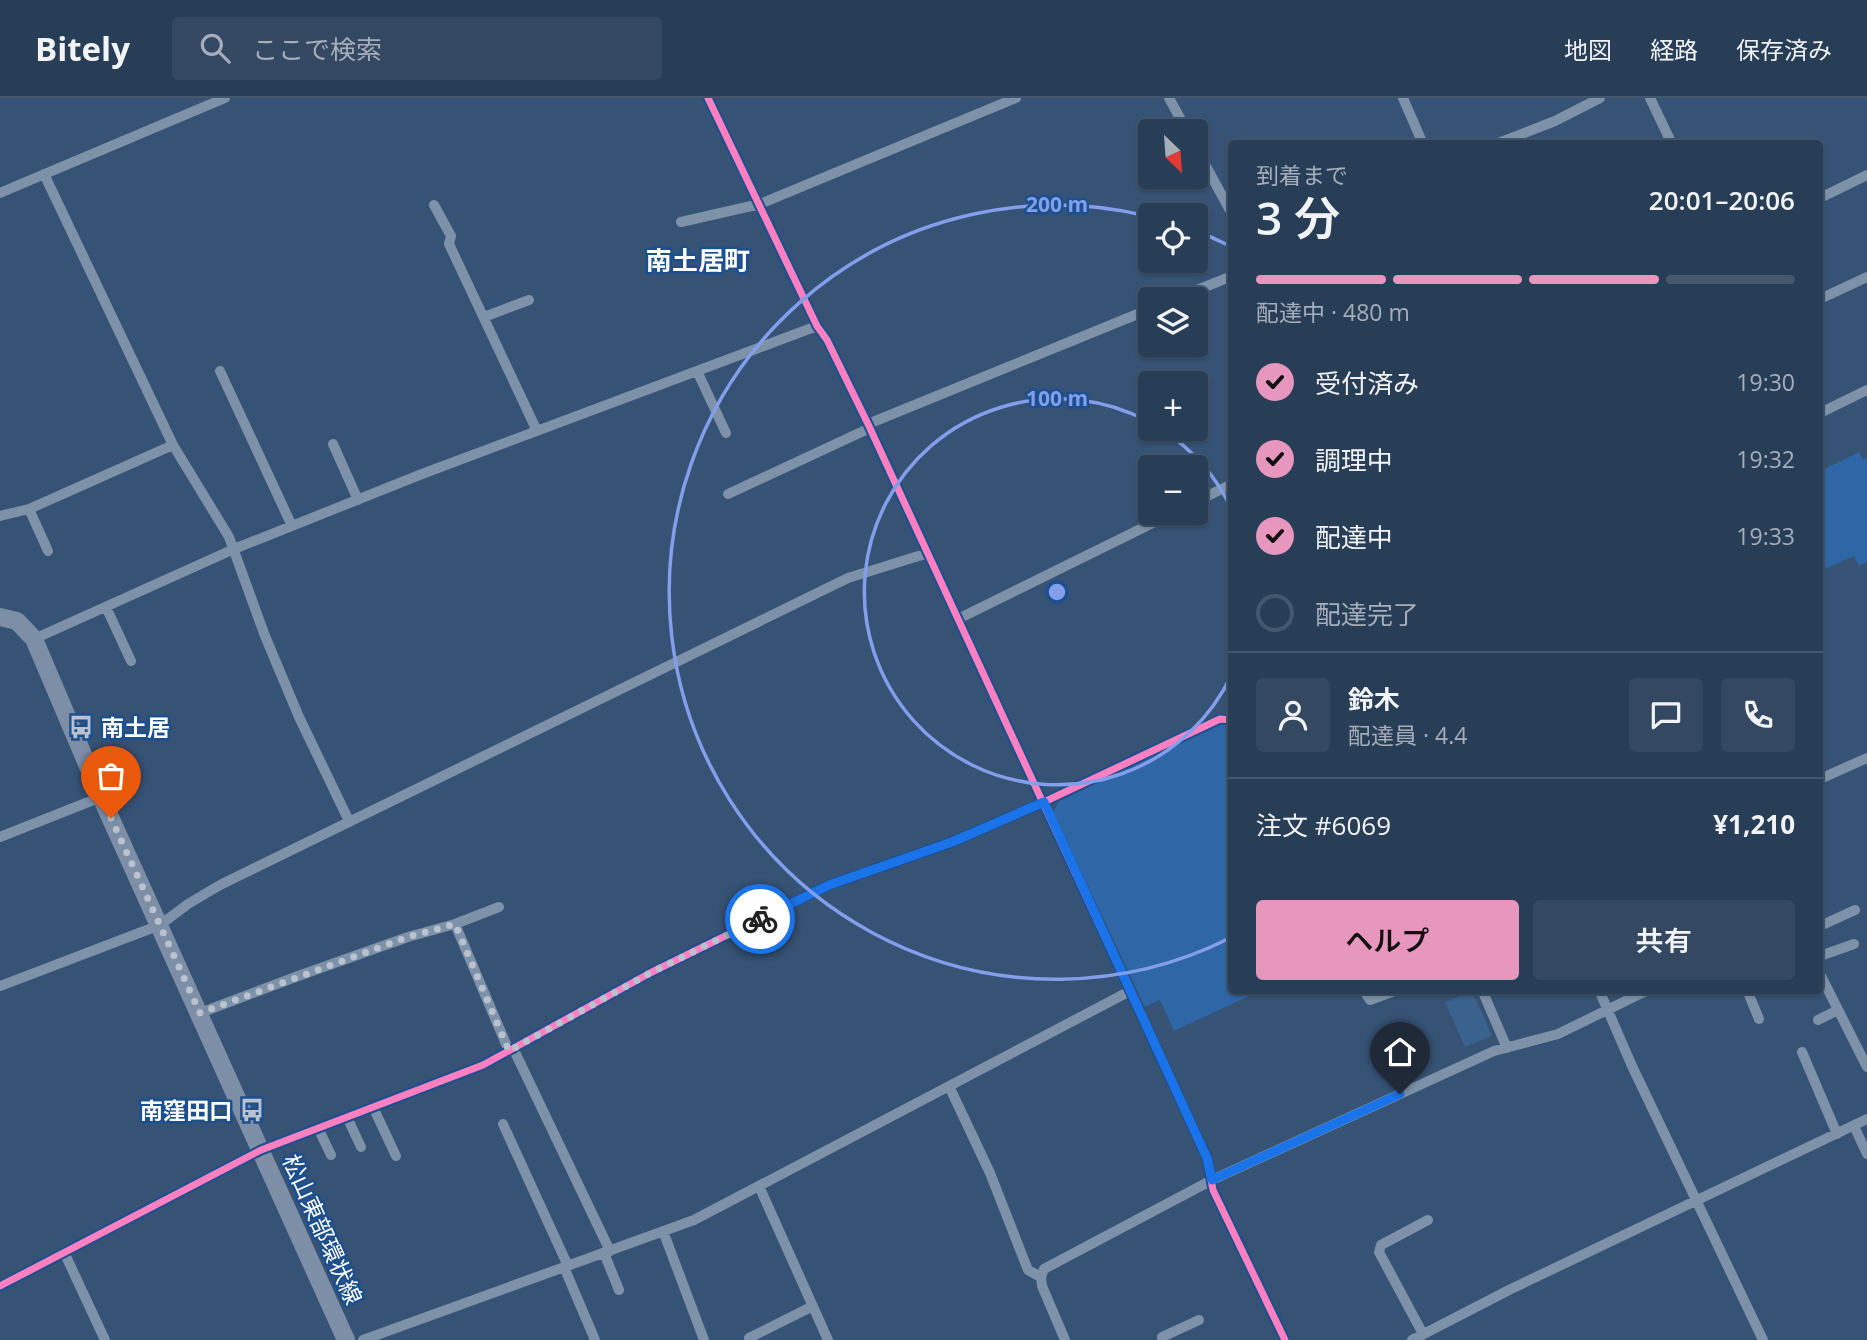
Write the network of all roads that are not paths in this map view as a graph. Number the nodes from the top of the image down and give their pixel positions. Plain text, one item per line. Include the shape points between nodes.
1 (225, 98) edge
2 (708, 98) edge
3 (1016, 98) edge
4 (1169, 98) edge
5 (1403, 98) edge
6 (1600, 98) edge
7 (1650, 98) edge
8 (1180, 119) edge
9 (1421, 140) edge
10 (1516, 140) edge
11 (1670, 140) edge
12 (1208, 170) edge
13 (44, 174) junction
14 (1867, 175) edge
15 (0, 192) edge
16 (1823, 197) edge
17 (760, 204) junction
18 (434, 205) dead end
19 (1228, 207) edge
20 (681, 222) dead end
21 (1867, 277) edge
22 (1228, 278) edge
23 (1205, 287) edge
24 (1823, 298) edge
25 (529, 300) dead end
26 (1138, 314) edge
27 (484, 317) junction
28 (817, 326) junction
29 (220, 371) dead end
30 (697, 371) junction
31 (1867, 390) edge
32 (1823, 411) edge
33 (869, 426) junction
34 (537, 431) junction
35 (726, 433) dead end
36 (173, 444) junction
37 (333, 444) dead end
38 (1228, 486) edge
39 (728, 494) dead end
40 (1208, 496) edge
41 (358, 499) junction
42 (29, 509) junction
43 (0, 516) edge
44 (1149, 525) edge
45 (292, 526) junction
46 (234, 548) junction
47 (48, 551) dead end
48 (928, 553) junction
49 (106, 607) junction
50 (1, 615) edge
51 (958, 619) junction
52 (34, 639) junction
53 (131, 662) dead end
54 (1228, 718) edge
55 (1867, 758) edge
56 (1823, 778) edge
57 (101, 797) junction
58 (1044, 802) junction
59 (349, 821) junction
60 (0, 837) edge
61 (499, 907) dead end
62 (1855, 910) dead end
63 (455, 924) junction
64 (160, 925) junction
65 (1823, 925) edge
66 (1854, 944) dead end
67 (1823, 955) edge
68 (1823, 980) edge
69 (0, 986) edge
70 (1130, 991) junction
71 (1366, 994) edge
72 (1386, 994) edge
73 (1484, 994) edge
74 (1601, 994) edge
75 (1639, 994) edge
76 (1749, 994) edge
77 (1607, 1010) junction
78 (1838, 1010) junction
79 (200, 1013) junction
80 (1759, 1019) dead end
81 (1818, 1020) dead end
82 (1507, 1048) junction
83 (511, 1050) junction
84 (1802, 1052) dead end
85 (1866, 1062) edge
86 (948, 1086) junction
87 (373, 1107) junction
88 (347, 1117) junction
89 (1867, 1119) edge
90 (503, 1124) dead end
91 (1854, 1126) junction
92 (318, 1128) junction
93 (1837, 1134) junction
94 (361, 1147) dead end
95 (261, 1150) junction
96 (1867, 1154) edge
97 (331, 1155) dead end
98 (396, 1156) dead end
99 (1212, 1180) junction
100 (759, 1186) junction
101 (1697, 1202) junction
102 (1428, 1220) dead end
103 (663, 1231) junction
104 (64, 1252) junction
105 (607, 1252) junction
106 (566, 1267) junction
107 (1041, 1277) junction
108 (0, 1286) edge
109 (619, 1290) dead end
110 (813, 1306) junction
111 (1199, 1320) dead end
112 (1423, 1334) junction
113 (749, 1338) dead end
114 (105, 1340) edge
115 (345, 1340) edge
116 (363, 1340) edge
117 (595, 1340) edge
118 (704, 1340) edge
119 (828, 1340) edge
120 (1065, 1340) edge
121 (1163, 1340) edge
122 (1285, 1340) edge
123 (1412, 1340) edge
124 (1763, 1340) edge

1 - 13 street
2 - 17 street
3 - 17 street
4 - 8 street
5 - 9 street
6 - 10 street
7 - 11 street
12 - 19 street
13 - 15 street
13 - 36 street
14 - 16 street
17 - 20 street
17 - 28 street
18 - 27 street
21 - 24 street
22 - 23 street
25 - 27 street
26 - 33 street
27 - 34 street
28 - 30 street
28 - 33 street
29 - 45 street
30 - 34 street
30 - 35 street
31 - 32 street
33 - 39 street
33 - 48 street
34 - 41 street
36 - 42 street
36 - 46 street
37 - 41 street
38 - 40 street
41 - 45 street
42 - 43 street
42 - 47 street
44 - 51 street
45 - 46 street
46 - 49 street
46 - 59 street via 299,717
48 - 51 street
48 - 59 street via 848,578
49 - 52 street
49 - 53 street
50 - 52 main road, 松山東部環状線 via 17,621
51 - 58 street
52 - 57 main road, 松山東部環状線
54 - 58 street
55 - 56 street
57 - 60 street
57 - 64 main road, 松山東部環状線
58 - 70 street
58 - 83 street via 952,842 829,885 650,973
59 - 64 street via 220,885
61 - 63 street
62 - 65 street
63 - 79 street
63 - 83 street
64 - 69 street
64 - 79 main road, 松山東部環状線
66 - 67 street
68 - 78 street
70 - 86 street
70 - 99 street via 1207,1158
71 - 72 street via 1370,1000
73 - 82 street
74 - 77 street
75 - 77 street
76 - 80 street
77 - 82 street via 1558,1034
77 - 101 street
78 - 81 street
78 - 85 street
79 - 95 main road, 松山東部環状線
82 - 99 street
83 - 87 street
83 - 105 street
84 - 93 street
86 - 100 street
86 - 107 street via 990,1173 1028,1270
87 - 88 street
87 - 98 street
88 - 92 street
88 - 94 street
89 - 91 street
90 - 106 street
91 - 93 street
91 - 96 street
92 - 95 street
92 - 97 street
93 - 101 street
95 - 104 street
95 - 115 main road, 松山東部環状線
99 - 107 street via 1044,1269
99 - 122 street
100 - 103 street
100 - 110 street
101 - 112 street
101 - 124 street
102 - 112 street via 1381,1245 1379,1252
103 - 105 street
103 - 118 street
104 - 108 street
104 - 114 street
105 - 106 street
105 - 109 street
106 - 116 street
106 - 117 street
107 - 120 street
110 - 113 street
110 - 119 street
111 - 121 street
112 - 123 street

